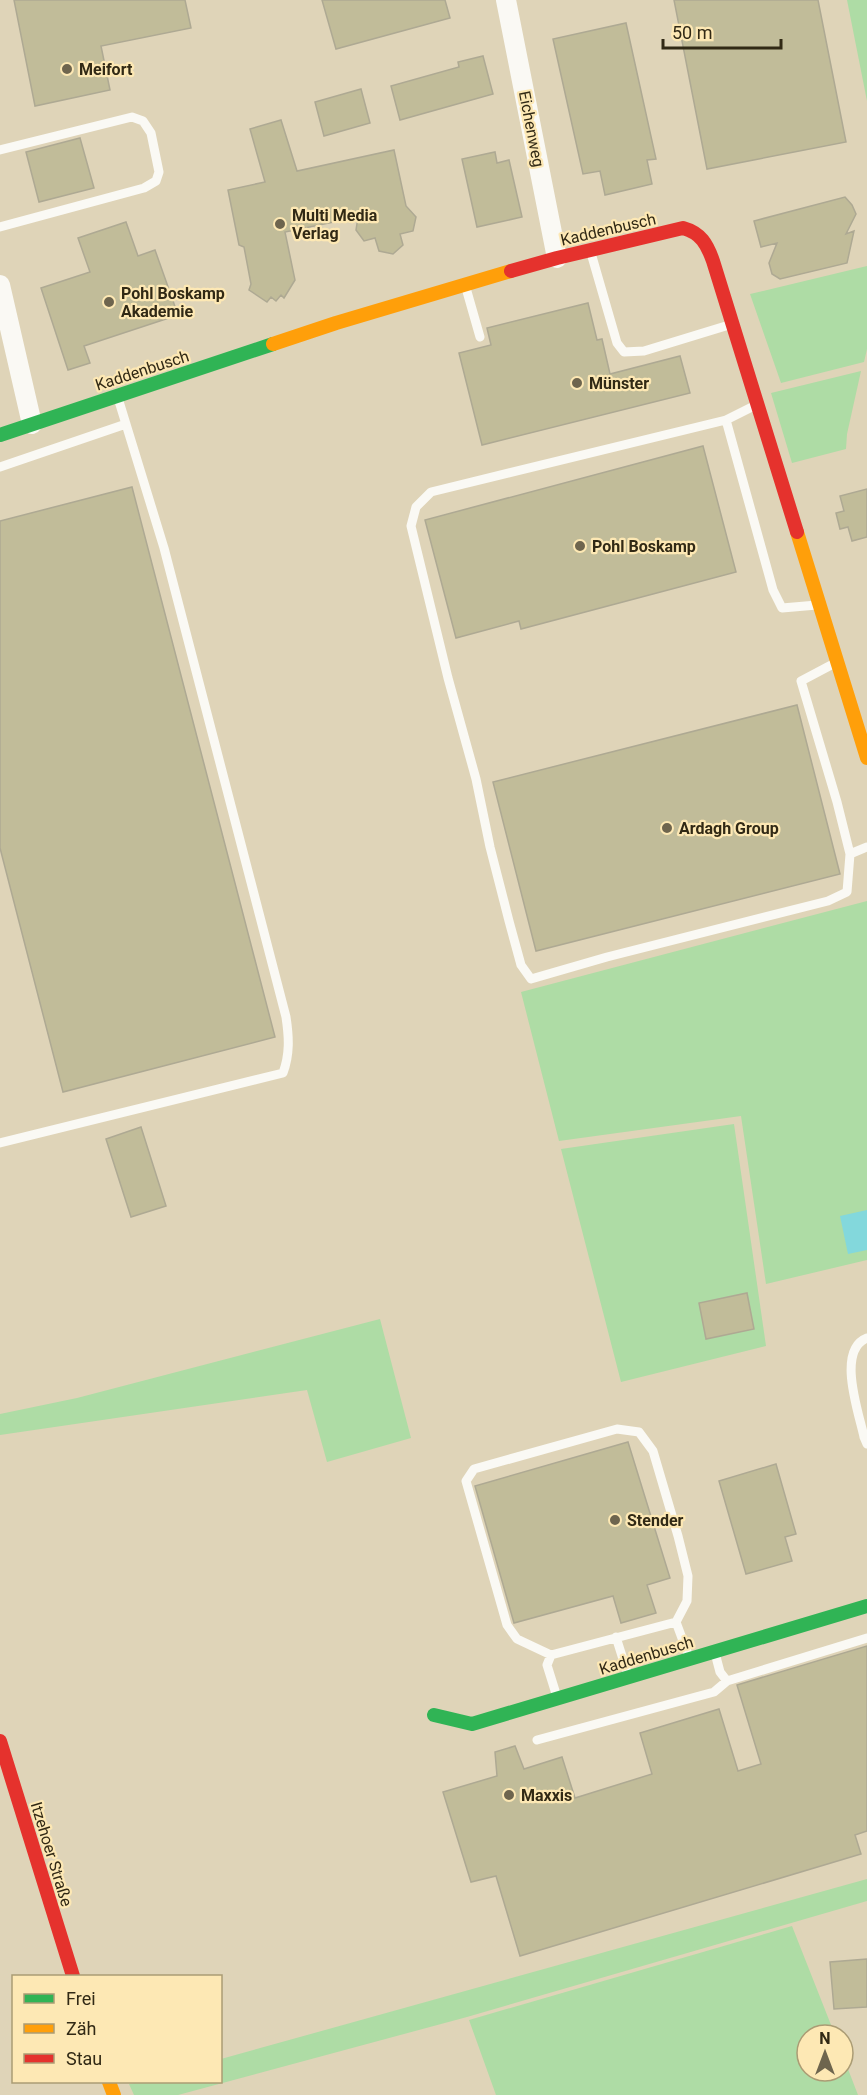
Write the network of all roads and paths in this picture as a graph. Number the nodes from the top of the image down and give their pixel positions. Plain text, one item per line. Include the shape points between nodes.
1 (507, 0) edge
2 (0, 150) edge
3 (0, 226) edge
4 (591, 250) junction
5 (557, 258) junction
6 (0, 285) edge
7 (465, 285) junction
8 (733, 324) junction
9 (480, 338) dead end
10 (117, 396) junction
11 (758, 404) junction
12 (726, 420) junction
13 (32, 424) junction
14 (126, 424) junction
15 (0, 435) edge
16 (0, 467) edge
17 (820, 605) junction
18 (838, 662) junction
19 (867, 758) edge
20 (867, 847) edge
21 (850, 854) junction
22 (0, 1143) edge
23 (867, 1338) edge
24 (867, 1444) edge
25 (867, 1606) edge
26 (676, 1622) junction
27 (616, 1637) junction
28 (867, 1638) edge
29 (714, 1652) junction
30 (551, 1655) junction
31 (690, 1659) junction
32 (628, 1677) junction
33 (727, 1681) junction
34 (557, 1698) junction
35 (434, 1715) dead end
36 (537, 1740) dead end
37 (0, 1741) edge
38 (72, 1975) edge

1 - 5 street, Eichenweg
2 - 3 lane via 132,117 143,121 151,133 159,172 156,181 144,188
4 - 5 street, Kaddenbusch
4 - 8 street, Kaddenbusch via 683,228 693,230 706,243
4 - 8 lane via 617,343 624,352 644,351
5 - 7 street, Kaddenbusch
6 - 13 street
7 - 9 lane
7 - 10 street, Kaddenbusch
8 - 11 street, Kaddenbusch
10 - 13 street, Kaddenbusch
10 - 14 lane
11 - 12 lane
11 - 17 street, Kaddenbusch
12 - 17 lane via 773,590 782,608
12 - 21 lane via 431,492 416,507 411,526 521,965 531,979 828,901 847,892
13 - 15 street, Kaddenbusch
14 - 16 lane
14 - 22 lane via 164,548 283,1006 288,1060 283,1073
17 - 18 street, Kaddenbusch
18 - 19 street, Kaddenbusch
18 - 21 lane via 801,681
20 - 21 lane
23 - 24 lane via 851,1356 850,1372
25 - 29 street, Kaddenbusch
26 - 27 lane
26 - 30 lane via 687,1601 688,1576 653,1451 639,1432 617,1429 474,1469 466,1480 507,1625 517,1639
26 - 31 lane
27 - 30 lane
27 - 32 lane
28 - 33 lane
29 - 31 street, Kaddenbusch
29 - 33 lane
30 - 34 lane via 547,1665
31 - 32 street, Kaddenbusch
32 - 34 street, Kaddenbusch
33 - 36 lane via 714,1692
34 - 35 street, Kaddenbusch via 472,1724
37 - 38 street, Itzehoer Straße

